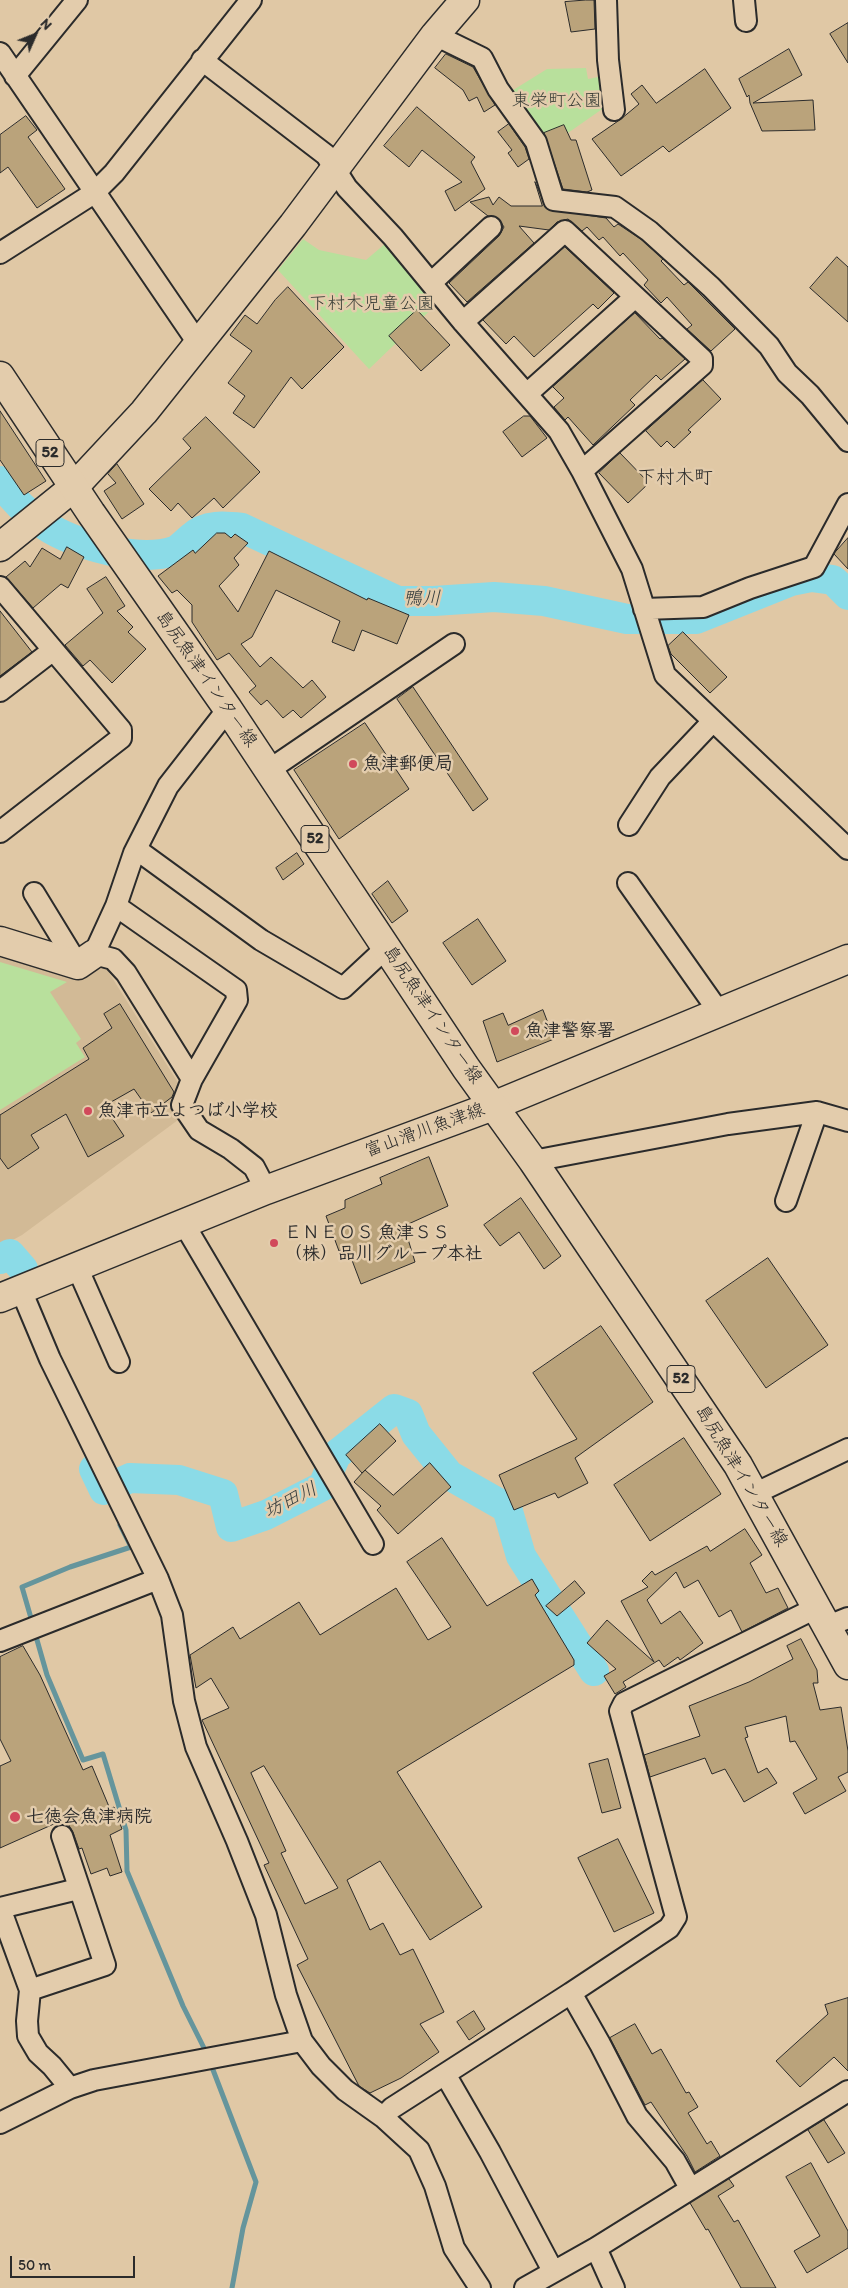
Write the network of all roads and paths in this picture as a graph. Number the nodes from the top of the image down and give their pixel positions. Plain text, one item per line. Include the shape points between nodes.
1 (77, 0) edge
2 (251, 0) edge
3 (465, 0) edge
4 (606, 0) edge
5 (744, 0) edge
6 (746, 21) dead end
7 (435, 35) junction
8 (0, 53) edge
9 (202, 60) junction
10 (15, 76) junction
11 (614, 110) dead end
12 (334, 169) junction
13 (94, 193) junction
14 (491, 227) dead end
15 (0, 253) edge
16 (431, 284) junction
17 (635, 297) junction
18 (464, 322) junction
19 (198, 343) junction
20 (0, 376) edge
21 (528, 393) junction
22 (848, 441) edge
23 (582, 471) junction
24 (74, 487) junction
25 (848, 504) edge
26 (0, 547) edge
27 (0, 587) edge
28 (644, 609) junction
29 (454, 644) dead end
30 (52, 651) junction
31 (0, 691) edge
32 (228, 709) junction
33 (713, 721) junction
34 (269, 770) junction
35 (629, 825) dead end
36 (0, 832) edge
37 (136, 849) junction
38 (848, 849) edge
39 (628, 883) dead end
40 (34, 893) dead end
41 (116, 906) junction
42 (0, 941) edge
43 (387, 947) junction
44 (86, 959) junction
45 (848, 959) edge
46 (719, 1012) junction
47 (192, 1079) junction
48 (493, 1106) junction
49 (817, 1112) junction
50 (848, 1121) edge
51 (534, 1161) junction
52 (266, 1190) junction
53 (786, 1201) dead end
54 (184, 1224) junction
55 (77, 1267) junction
56 (10, 1294) edge
57 (120, 1362) dead end
58 (848, 1449) edge
59 (754, 1494) junction
60 (373, 1544) dead end
61 (158, 1579) junction
62 (831, 1617) edge
63 (0, 1641) edge
64 (848, 1665) edge
65 (62, 1836) dead end
66 (78, 1889) junction
67 (0, 1908) edge
68 (30, 1990) junction
69 (571, 1993) junction
70 (302, 2041) junction
71 (445, 2074) junction
72 (70, 2088) junction
73 (848, 2091) edge
74 (383, 2117) junction
75 (0, 2123) edge
76 (690, 2188) junction
77 (596, 2248) junction
78 (553, 2272) junction
79 (480, 2288) edge
80 (525, 2288) edge
81 (614, 2288) edge

1 - 10 street
2 - 9 street
3 - 7 main road
4 - 11 street
5 - 6 street
7 - 12 main road
7 - 22 street via 482,58 498,89 536,142 554,200 616,207 649,231 711,287 768,346 787,373
8 - 10 street
9 - 12 street via 326,155
9 - 13 street via 114,174
10 - 13 street
12 - 16 street
12 - 19 main road via 264,263
13 - 15 street
13 - 19 street
14 - 16 street
16 - 18 street
17 - 18 street via 565,231
17 - 21 street
17 - 23 street via 702,358 702,365
18 - 21 street
19 - 24 main road via 144,412
20 - 24 main road, 島尻魚津インター線 / 52
21 - 23 street via 559,431
23 - 28 street via 632,569
24 - 26 main road
24 - 32 main road, 島尻魚津インター線 / 52
25 - 28 street via 814,566 703,607
27 - 30 street
28 - 33 street via 665,675
29 - 34 street
30 - 31 street
30 - 36 street via 121,730 121,738
32 - 34 main road, 島尻魚津インター線 / 52
32 - 37 street via 168,786
33 - 35 street via 660,777
33 - 38 street
34 - 43 main road, 島尻魚津インター線 / 52
37 - 41 street
37 - 43 street via 261,940 343,988
39 - 46 street
40 - 44 street
41 - 44 street
41 - 47 street via 236,990 237,1000
42 - 44 main road
43 - 48 main road, 島尻魚津インター線 / 52
44 - 47 street via 113,960 126,973
45 - 46 main road, 富山滑川魚津線
46 - 48 main road, 富山滑川魚津線
47 - 52 street via 182,1105 199,1130 254,1167
48 - 51 main road, 島尻魚津インター線 / 52
48 - 52 main road, 富山滑川魚津線
49 - 50 street
49 - 51 street via 728,1124
49 - 53 street
51 - 59 main road, 島尻魚津インター線 / 52 via 738,1465
52 - 54 main road, 富山滑川魚津線
54 - 55 main road, 富山滑川魚津線
54 - 60 street
55 - 56 main road, 富山滑川魚津線
55 - 57 street
56 - 61 street via 50,1359
58 - 59 street
59 - 62 main road, 島尻魚津インター線 / 52
61 - 63 street
61 - 70 street via 172,1615 184,1701 196,1747 266,1915 286,1995
62 - 64 main road, 島尻魚津インター線 / 52
62 - 69 street via 624,1703 620,1711 676,1917 669,1928
65 - 66 street
66 - 67 street
66 - 68 street via 105,1965
67 - 68 street
68 - 72 street via 26,2020 28,2036 38,2053
69 - 71 street
69 - 76 street via 638,2116 675,2161
70 - 72 street via 94,2080
70 - 74 street via 344,2090
71 - 74 street
71 - 78 street
72 - 75 street
73 - 76 street
74 - 79 street via 418,2150 435,2186 454,2248
76 - 77 street
77 - 78 street
77 - 81 street
78 - 80 street

